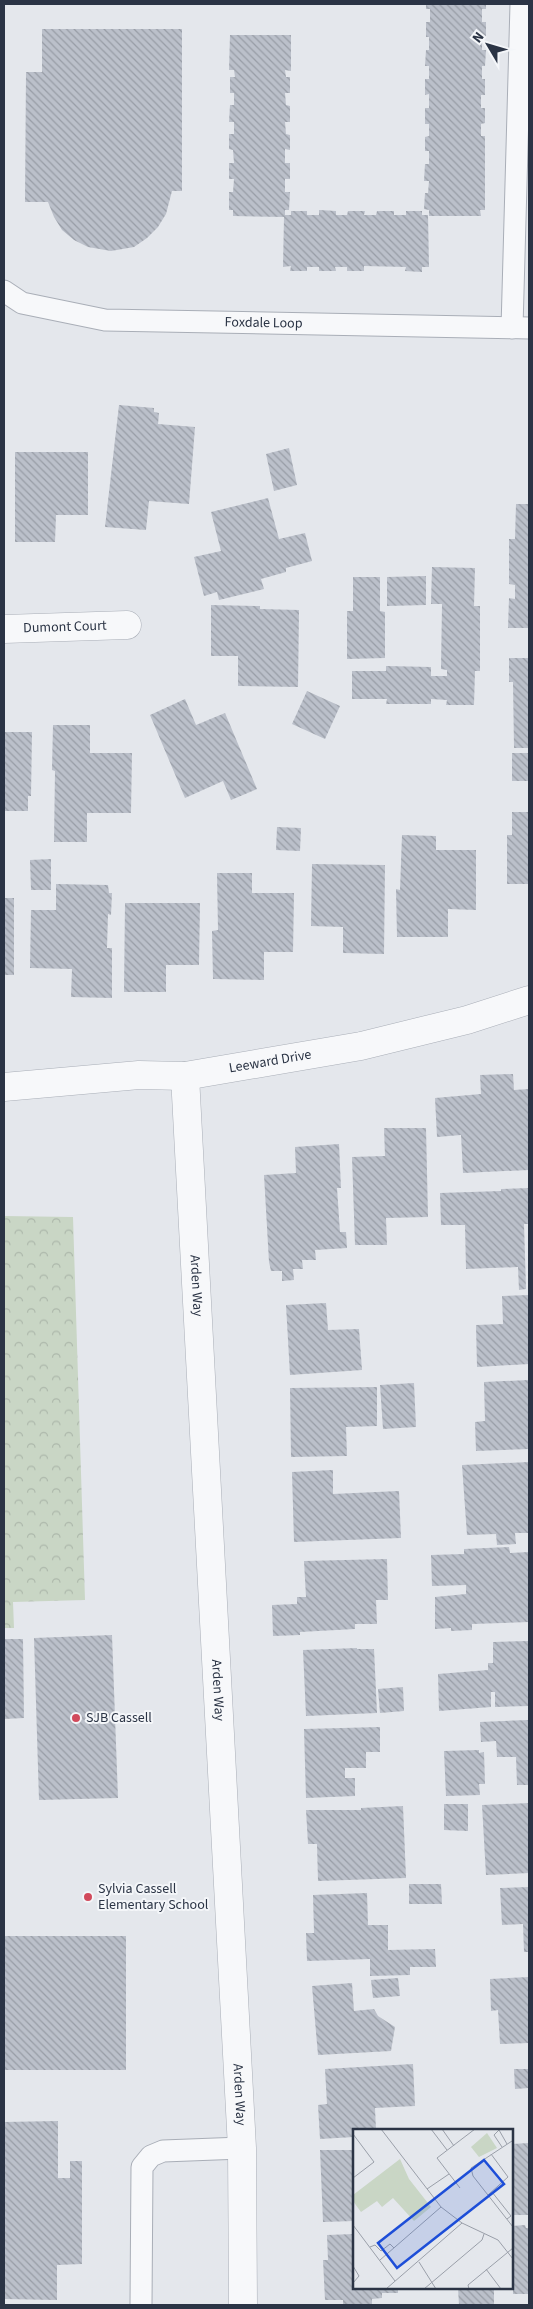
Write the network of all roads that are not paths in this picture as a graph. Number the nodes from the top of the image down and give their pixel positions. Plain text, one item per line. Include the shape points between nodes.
1 (521, 4) edge
2 (522, 231) edge
3 (4, 291) edge
4 (521, 328) edge
5 (127, 625) dead end
6 (4, 629) edge
7 (529, 1000) edge
8 (185, 1076) junction
9 (4, 1088) edge
10 (242, 2148) junction
11 (141, 2305) edge
12 (243, 2305) edge

1 - 2 lane
2 - 4 lane
3 - 4 lane, Foxdale Loop via 22,303 105,320
5 - 6 street, Dumont Court
7 - 8 street, Leeward Drive via 467,1020 361,1046
8 - 9 street, Leeward Drive via 139,1075
8 - 10 street, Arden Way
10 - 11 lane via 163,2151 151,2156 142,2167
10 - 12 street, Arden Way

